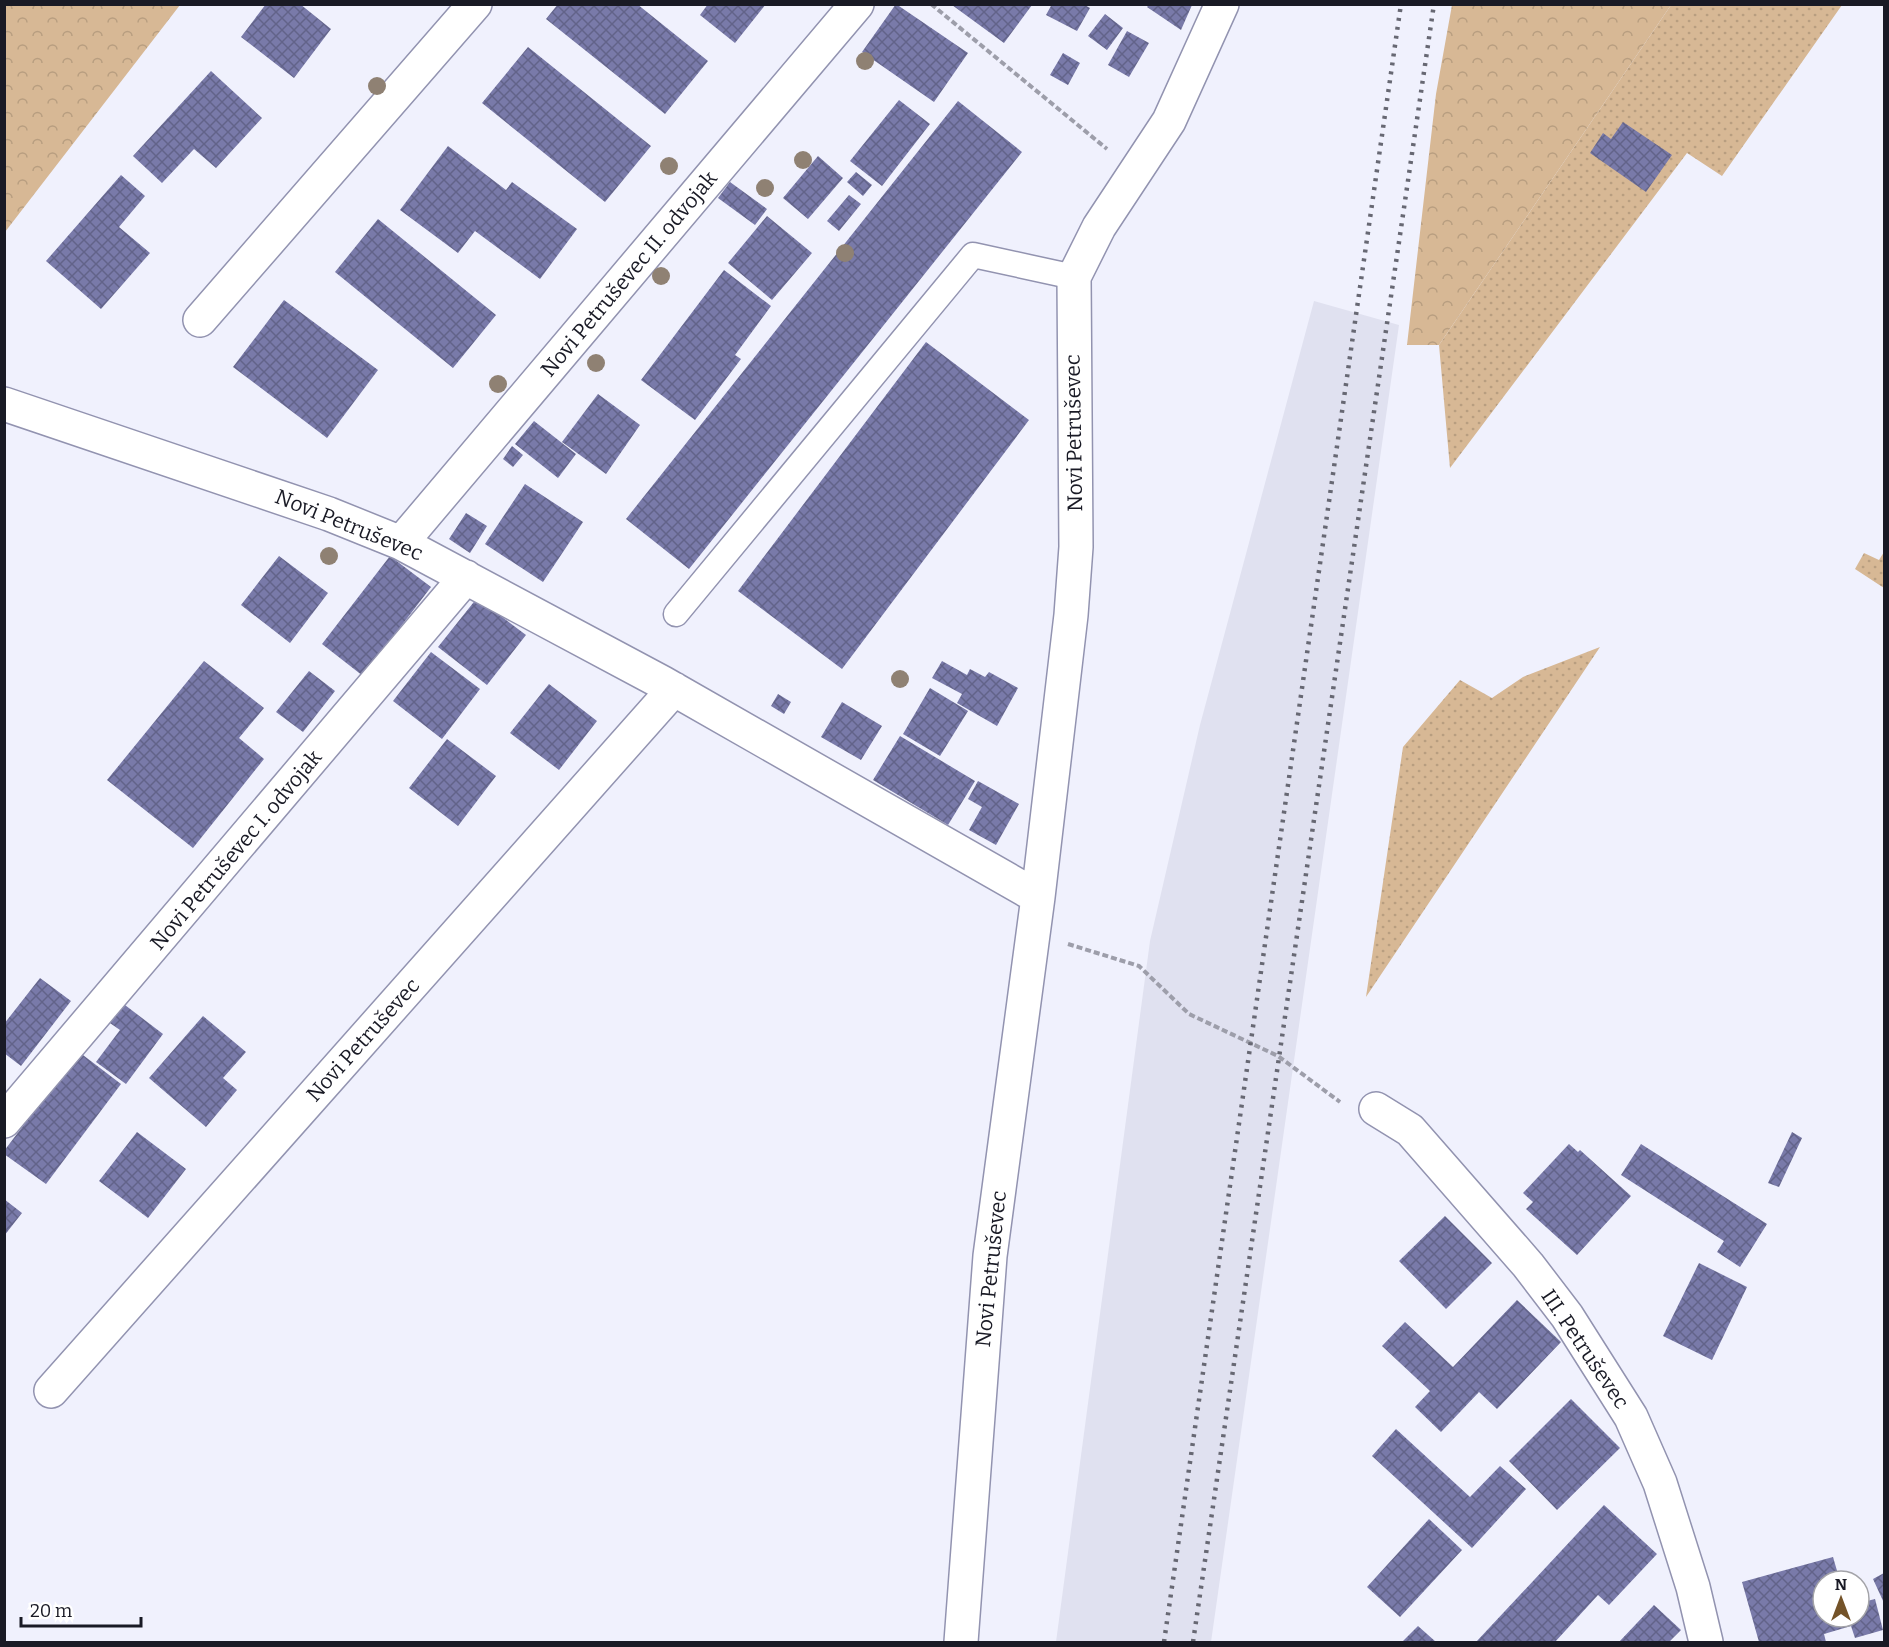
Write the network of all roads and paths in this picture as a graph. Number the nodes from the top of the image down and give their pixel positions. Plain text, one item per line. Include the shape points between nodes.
1 (475, 4) edge
2 (857, 4) edge
3 (932, 4) edge
4 (1221, 4) edge
5 (1135, 172) junction
6 (1074, 277) junction
7 (200, 320) dead end
8 (4, 404) edge
9 (401, 543) junction
10 (466, 577) junction
11 (676, 614) dead end
12 (674, 689) junction
13 (1038, 897) junction
14 (1033, 933) junction
15 (1376, 1109) joint
16 (4, 1121) edge
17 (51, 1391) dead end
18 (961, 1642) edge
19 (1706, 1642) edge

1 - 7 street
2 - 9 street, Novi Petruševec II. odvojak
3 - 5 path
4 - 5 street, Novi Petruševec via 1169,121
5 - 6 street, Novi Petruševec via 1099,227
6 - 11 lane via 973,255
6 - 13 street, Novi Petruševec via 1076,548
8 - 9 street, Novi Petruševec via 330,514
9 - 10 street, Novi Petruševec
10 - 12 street, Novi Petruševec
10 - 16 street, Novi Petruševec I. odvojak
12 - 13 street, Novi Petruševec
12 - 17 street, Novi Petruševec
13 - 14 street, Novi Petruševec
14 - 15 path via 1138,966 1189,1014 1278,1056 1347,1107
14 - 18 street, Novi Petruševec via 990,1256
15 - 19 street, III. Petruševec via 1410,1130 1528,1265 1567,1316 1631,1417 1660,1483 1694,1587

